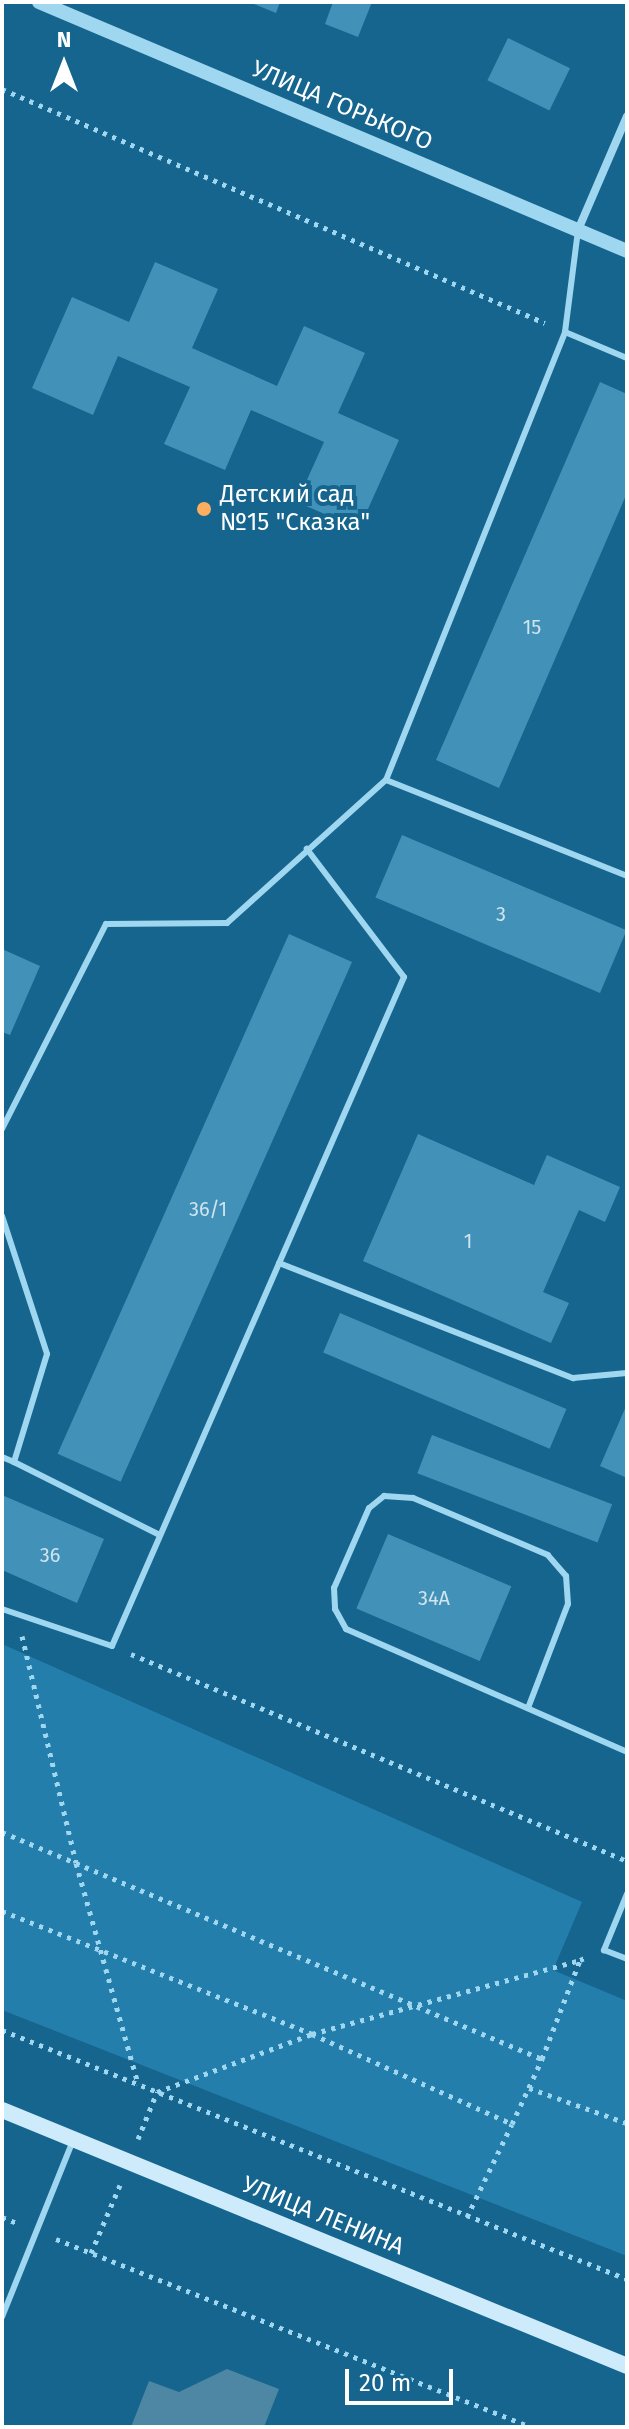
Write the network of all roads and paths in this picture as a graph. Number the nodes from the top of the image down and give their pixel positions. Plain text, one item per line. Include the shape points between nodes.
1 (39, 2) edge
2 (2, 89) edge
3 (627, 116) edge
4 (578, 230) junction
5 (627, 251) edge
6 (565, 332) junction
7 (627, 358) edge
8 (386, 780) junction
9 (307, 849) junction
10 (627, 876) edge
11 (2, 1129) edge
12 (2, 1216) edge
13 (279, 1263) junction
14 (627, 1373) edge
15 (2, 1457) edge
16 (14, 1462) junction
17 (160, 1535) junction
18 (2, 1609) edge
19 (17, 1615) junction
20 (112, 1646) junction
21 (528, 1708) junction
22 (627, 1752) edge
23 (2, 1832) edge
24 (627, 1861) edge
25 (76, 1863) junction
26 (627, 1894) edge
27 (2, 1911) edge
28 (604, 1950) junction
29 (101, 1952) junction
30 (627, 1959) edge
31 (580, 1960) junction
32 (410, 2003) junction
33 (2, 2030) edge
34 (312, 2034) junction
35 (542, 2059) junction
36 (138, 2085) junction
37 (529, 2088) junction
38 (157, 2092) junction
39 (2, 2110) edge
40 (627, 2123) edge
41 (512, 2124) junction
42 (73, 2140) junction
43 (129, 2163) junction
44 (2, 2217) edge
45 (467, 2217) junction
46 (34, 2230) junction
47 (91, 2253) junction
48 (627, 2279) edge
49 (2, 2317) edge
50 (627, 2366) edge
51 (531, 2427) edge

1 - 4 street, УЛИЦА ГОРЬКОГО
2 - 6 path
3 - 4 street
4 - 5 street, УЛИЦА ГОРЬКОГО
4 - 6 lane
6 - 7 lane
6 - 8 lane
8 - 9 lane
8 - 10 lane
9 - 11 lane via 227,923 106,924
9 - 13 lane via 404,977
12 - 16 lane via 47,1354
13 - 14 lane via 573,1378
13 - 17 lane
15 - 16 lane
16 - 17 lane
17 - 20 lane
18 - 19 lane
19 - 20 lane
19 - 25 path
20 - 24 path
21 - 21 lane via 346,1629 335,1609 334,1588 369,1508 384,1496 413,1498 548,1555 566,1576 568,1604
21 - 22 lane
23 - 25 path
25 - 29 path
25 - 32 path
26 - 28 lane
27 - 29 path
28 - 30 lane
28 - 31 path
29 - 34 path
29 - 36 path
31 - 32 path
31 - 35 path
32 - 34 path
32 - 35 path
33 - 36 path
34 - 38 path
34 - 41 path
35 - 37 path
36 - 38 path
37 - 40 path
37 - 41 path
38 - 43 path
38 - 45 path
39 - 42 main road, УЛИЦА ЛЕНИНА
41 - 45 path
42 - 43 main road, УЛИЦА ЛЕНИНА
42 - 46 lane
43 - 47 path
43 - 50 main road, УЛИЦА ЛЕНИНА
44 - 46 path
45 - 48 path
46 - 47 path
46 - 49 lane
47 - 51 path

